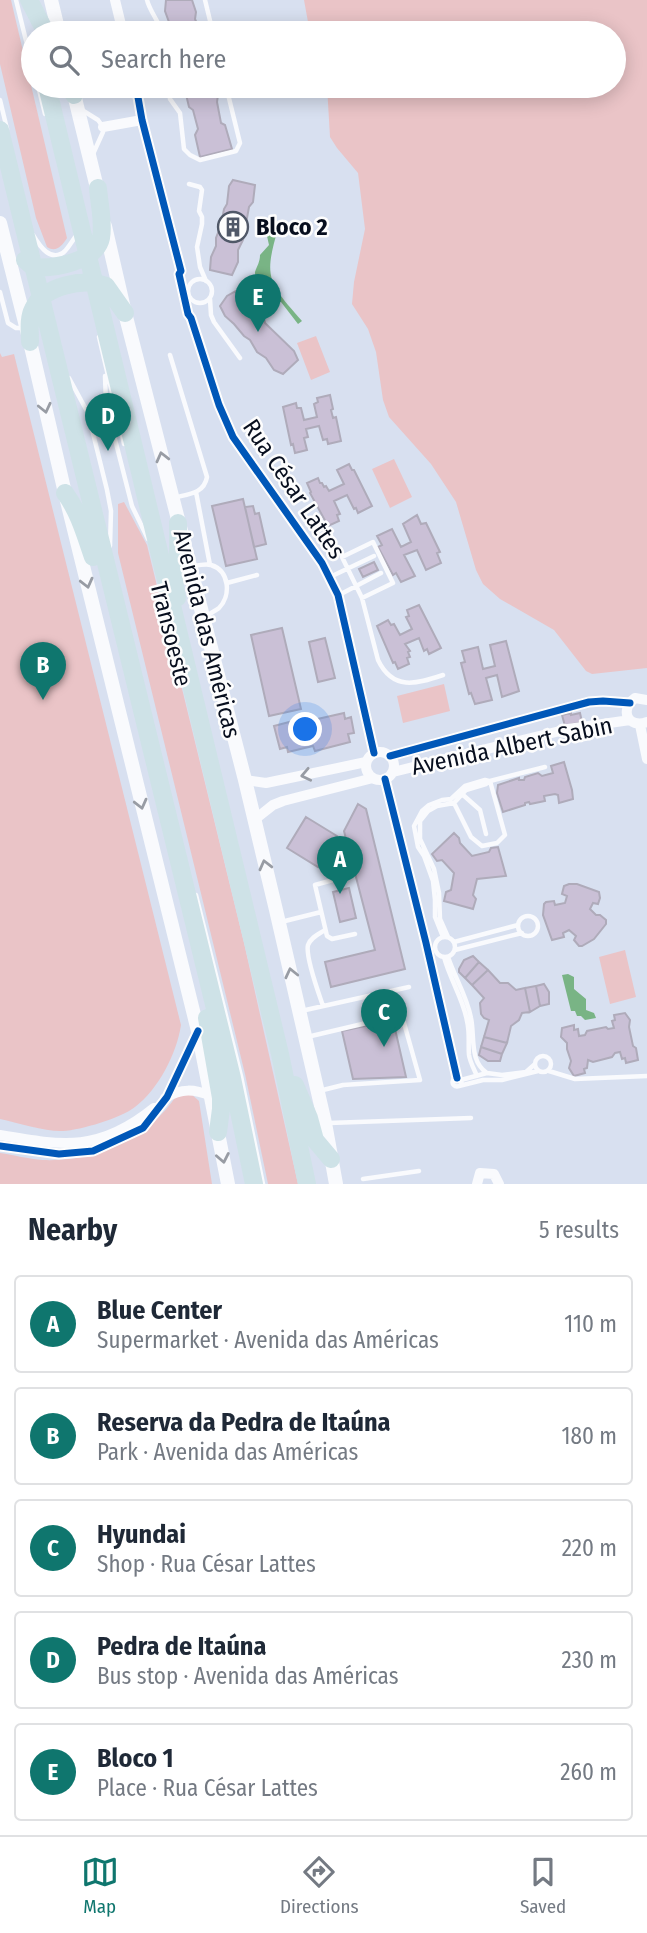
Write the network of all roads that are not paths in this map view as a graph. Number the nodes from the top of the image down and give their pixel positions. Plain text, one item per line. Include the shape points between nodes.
1 (16, 0) edge
2 (27, 0) edge
3 (51, 0) edge
4 (114, 0) edge
5 (147, 0) edge
6 (205, 0) edge
7 (21, 21) edge
8 (31, 21) edge
9 (39, 21) edge
10 (56, 21) edge
11 (120, 21) edge
12 (157, 21) edge
13 (210, 21) edge
14 (41, 98) edge
15 (50, 98) edge
16 (74, 98) edge
17 (77, 98) edge
18 (138, 98) edge
19 (170, 98) edge
20 (229, 98) edge
21 (0, 100) edge
22 (142, 120) junction
23 (47, 123) dead end
24 (103, 127) junction
25 (5, 135) edge
26 (91, 158) junction
27 (0, 173) edge
28 (189, 184) dead end
29 (97, 188) junction
30 (0, 223) edge
31 (73, 224) dead end
32 (76, 236) junction
33 (4, 258) edge
34 (181, 271) junction
35 (87, 273) junction
36 (206, 281) junction
37 (191, 282) junction
38 (43, 284) junction
39 (0, 292) edge
40 (210, 298) junction
41 (195, 302) junction
42 (125, 313) junction
43 (191, 318) junction
44 (97, 330) dead end
45 (28, 335) junction
46 (170, 355) dead end
47 (240, 358) dead end
48 (104, 366) junction
49 (75, 403) dead end
50 (125, 446) dead end
51 (195, 492) junction
52 (65, 493) junction
53 (173, 498) junction
54 (142, 513) dead end
55 (103, 520) dead end
56 (178, 523) junction
57 (374, 556) dead end
58 (211, 565) junction
59 (190, 566) junction
60 (348, 569) junction
61 (381, 573) dead end
62 (257, 575) dead end
63 (329, 578) junction
64 (227, 583) junction
65 (356, 586) junction
66 (338, 595) junction
67 (362, 598) junction
68 (204, 618) junction
69 (123, 640) junction
70 (180, 643) junction
71 (443, 675) dead end
72 (647, 699) edge
73 (630, 702) junction
74 (639, 722) edge
75 (374, 753) junction
76 (390, 756) junction
77 (647, 759) edge
78 (366, 762) junction
79 (545, 767) dead end
80 (389, 776) junction
81 (373, 778) junction
82 (245, 780) junction
83 (490, 781) junction
84 (460, 793) junction
85 (454, 803) junction
86 (254, 820) junction
87 (485, 834) dead end
88 (340, 878) dead end
89 (196, 894) dead end
90 (321, 912) junction
91 (279, 922) junction
92 (518, 925) junction
93 (325, 930) junction
94 (522, 933) junction
95 (355, 934) dead end
96 (445, 937) junction
97 (430, 941) junction
98 (454, 942) junction
99 (455, 950) junction
100 (444, 957) junction
101 (432, 969) junction
102 (206, 976) junction
103 (409, 987) dead end
104 (323, 1006) junction
105 (300, 1012) junction
106 (198, 1031) junction
107 (306, 1037) junction
108 (280, 1054) junction
109 (535, 1064) junction
110 (538, 1071) junction
111 (549, 1071) junction
112 (487, 1073) junction
113 (477, 1076) junction
114 (647, 1076) edge
115 (459, 1081) junction
116 (317, 1091) junction
117 (167, 1097) junction
118 (211, 1097) junction
119 (471, 1118) dead end
120 (287, 1121) dead end
121 (325, 1123) junction
122 (218, 1132) junction
123 (0, 1135) edge
124 (0, 1146) edge
125 (331, 1160) junction
126 (419, 1171) dead end
127 (363, 1179) dead end
128 (228, 1184) edge
129 (254, 1184) edge
130 (263, 1184) edge
131 (301, 1184) edge
132 (307, 1184) edge
133 (336, 1184) edge
134 (477, 1184) edge
135 (499, 1184) edge

1 - 7 lane
2 - 8 highway
2 - 9 highway
3 - 10 main road
4 - 11 street
5 - 12 lane
6 - 13 lane
14 - 23 lane
15 - 35 highway, Avenida das Américas
16 - 26 main road, Avenida das Américas
17 - 24 lane
18 - 22 street, Rua César Lattes
19 - 20 lane via 180,113 184,149 200,160 236,151 240,142
21 - 25 lane
22 - 24 street
22 - 34 street, Rua César Lattes
24 - 26 lane
25 - 38 highway
26 - 29 main road, Avenida das Américas
27 - 38 highway via 25,260
28 - 36 lane via 202,190 197,256
29 - 35 highway via 101,241
29 - 42 main road, Avenida das Américas
30 - 33 main road
31 - 32 lane
32 - 35 lane
32 - 38 lane via 67,250 55,255 42,250 33,234
33 - 45 main road
34 - 37 lane
34 - 43 street, Rua César Lattes
35 - 38 highway via 59,288
35 - 38 highway via 53,267
35 - 42 highway via 111,290
35 - 70 highway, Avenida das Américas
36 - 37 lane
36 - 40 lane via 212,290
37 - 41 lane via 188,293
38 - 45 highway via 31,312
38 - 69 highway
39 - 45 lane via 8,323
40 - 41 lane
40 - 47 lane via 214,322
41 - 43 lane
53 -> 42 main road, Avenida das Américas
43 - 63 street, Rua César Lattes via 233,437
44 - 48 lane
45 -> 52 main road
46 - 51 lane via 207,477 206,485
48 - 50 lane
48 - 54 lane via 106,404 128,493 148,540
49 - 55 lane via 68,377 88,414 107,490 110,546
51 - 53 lane
51 - 58 lane
52 - 69 highway via 79,518 112,620
52 -> 106 main road
53 - 56 main road, Avenida das Américas
56 - 59 main road, Avenida das Américas
56 - 70 highway via 178,575 174,582
57 - 60 lane
58 - 59 lane
58 - 64 lane
59 - 68 main road, Avenida das Américas
60 - 63 lane
60 - 65 lane
60 - 67 lane via 342,557 373,541 393,583
61 - 65 lane
62 - 64 lane
63 - 66 street, Rua César Lattes
64 - 68 lane via 220,607
65 - 66 lane
65 - 67 lane
66 - 75 street, Rua César Lattes
67 - 71 lane via 383,669 405,684
68 - 82 main road, Avenida das Américas
69 - 102 highway
70 - 108 highway, Avenida das Américas
72 - 73 street, Avenida Albert Sabin
73 - 74 street via 626,710
73 - 76 street, Avenida Albert Sabin via 589,702
74 - 77 street
74 - 80 street, Avenida Albert Sabin via 568,729
75 - 76 street
75 - 78 street
76 - 80 street via 394,764
78 - 81 street
78 -> 82 street via 266,783
79 - 83 lane
80 - 81 street
80 - 97 street
81 - 86 street via 283,801
82 - 86 main road, Avenida das Américas
83 - 84 lane
83 - 85 lane via 505,835 497,843 482,846 471,837
84 - 85 lane
84 - 87 lane via 480,810
84 - 96 lane via 429,805 414,826 433,881 435,917
85 - 96 lane via 428,811 419,834 435,869
91 -> 86 main road, Avenida das Américas
88 - 90 lane via 316,884
89 - 130 lane
90 - 91 lane
90 - 93 lane
105 -> 91 main road, Avenida das Américas
92 - 94 lane
92 - 94 lane via 525,916 536,920 533,934
92 - 98 lane
93 - 95 lane via 330,939
93 - 104 lane via 308,945
94 - 99 lane
96 - 97 lane
96 - 98 lane
97 - 100 lane
97 - 101 street
98 - 99 lane
99 - 100 lane
100 - 101 lane
100 - 112 lane via 466,997 475,1060
100 - 113 lane via 468,1022 470,1059
101 - 115 street
102 - 122 highway via 204,1000 221,1098
102 - 129 highway
103 - 104 lane
104 - 105 lane
105 - 107 main road, Avenida das Américas
106 - 117 street
106 - 118 main road
107 - 116 main road, Avenida das Américas
107 - 116 lane via 396,1016 402,1019 420,1080
108 - 125 highway via 316,1140
108 - 132 highway, Avenida das Américas
109 - 110 lane
109 - 111 lane via 539,1057 547,1057 552,1064
109 - 112 lane via 526,1072
110 - 111 lane
110 - 115 lane via 502,1080
111 - 114 lane via 575,1079
112 - 113 lane
113 - 115 lane
116 - 121 main road, Avenida das Américas
117 - 118 street via 182,1090
117 - 123 street via 140,1119 94,1141 49,1143
117 - 124 street via 143,1128 93,1151 59,1154
118 - 122 main road
119 - 121 lane
120 - 131 lane
121 - 125 main road, Avenida das Américas
122 -> 128 main road
125 - 133 main road, Avenida das Américas
126 - 127 lane
134 - 135 street via 480,1172 494,1174

